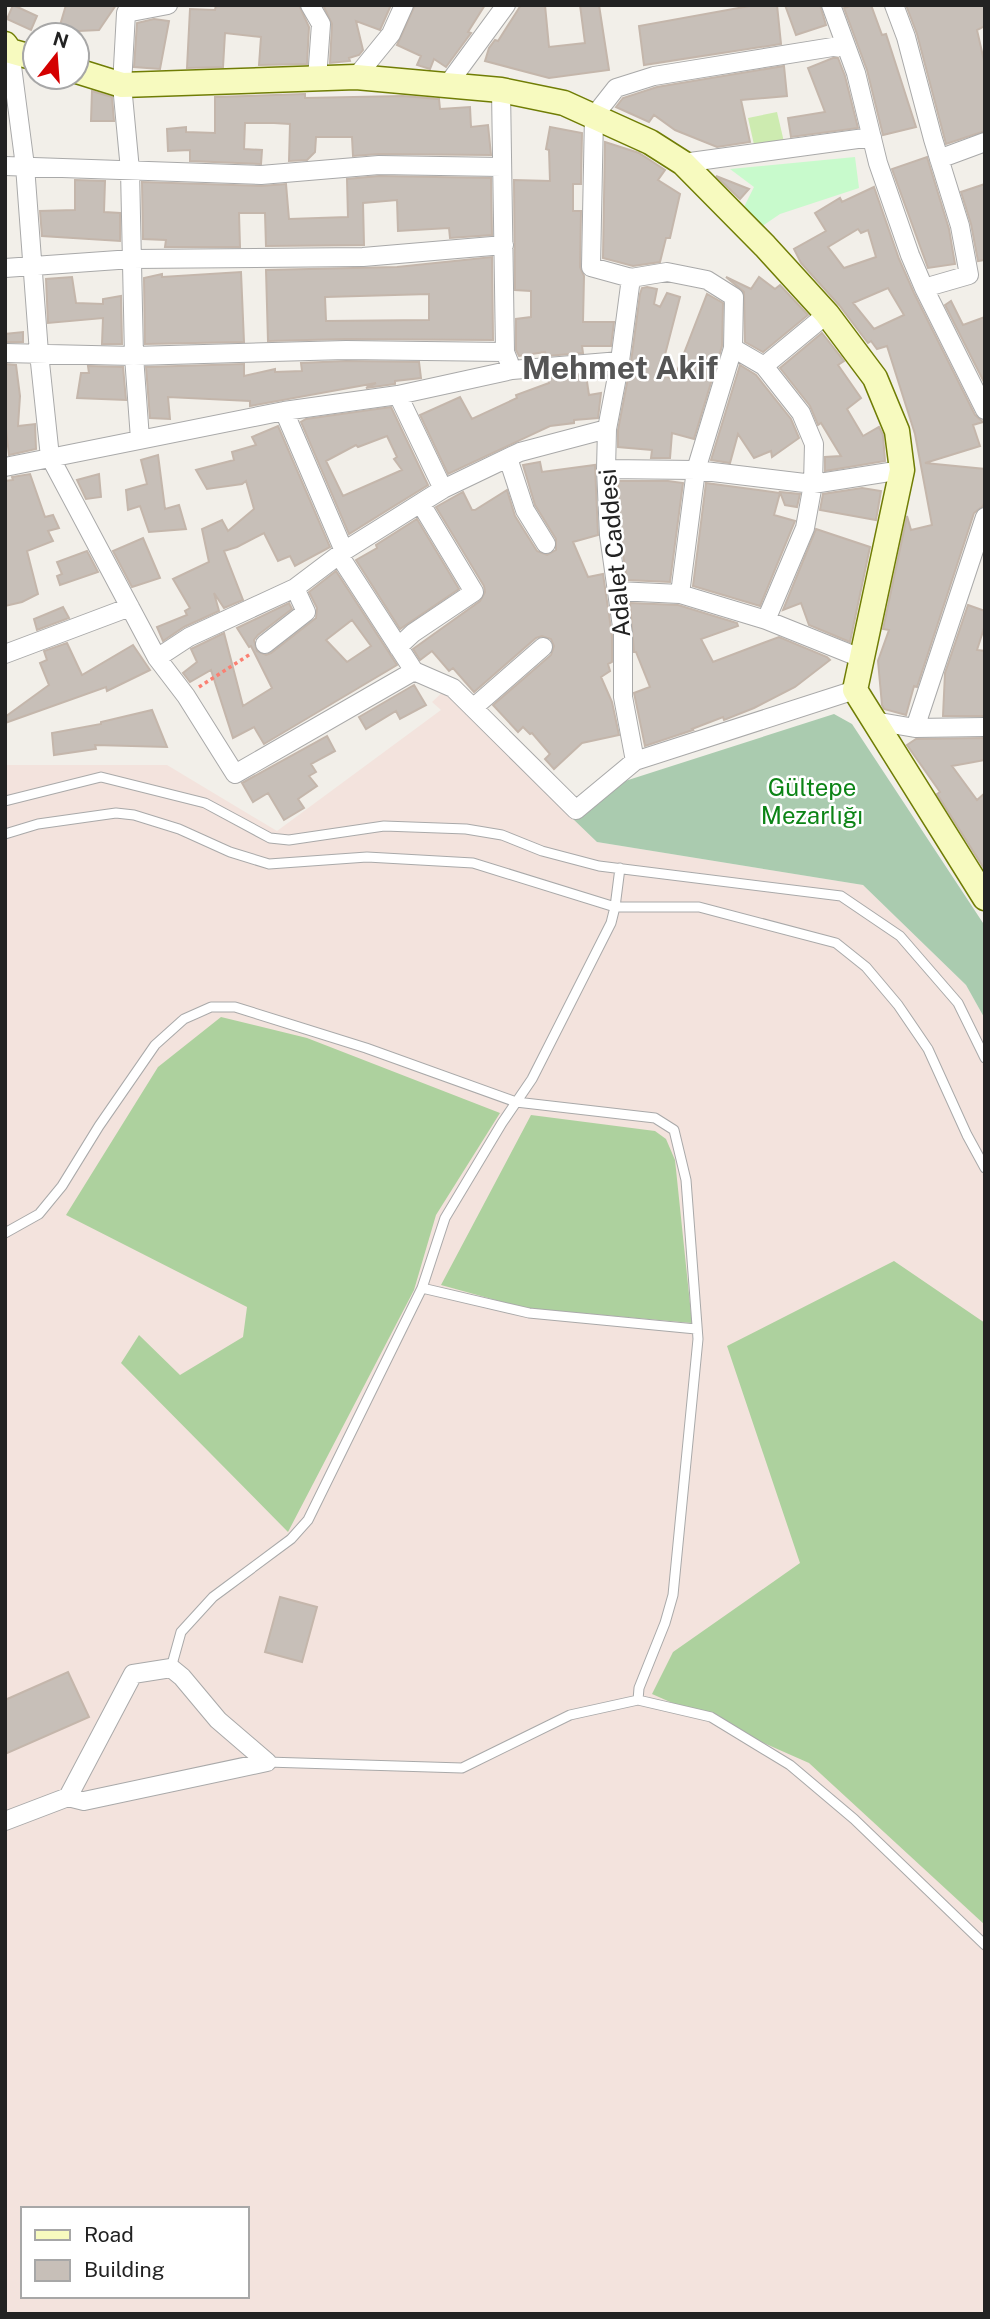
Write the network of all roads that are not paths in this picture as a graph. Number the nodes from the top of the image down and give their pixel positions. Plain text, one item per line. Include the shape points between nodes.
1 (168, 5) edge
2 (310, 5) edge
3 (404, 5) edge
4 (506, 5) edge
5 (831, 5) edge
6 (894, 5) edge
7 (128, 9) edge
8 (845, 45) junction
9 (8, 48) edge
10 (91, 75) edge
11 (356, 77) junction
12 (317, 79) junction
13 (448, 84) junction
14 (121, 85) junction
15 (501, 90) junction
16 (594, 116) junction
17 (872, 136) junction
18 (985, 142) edge
19 (939, 159) junction
20 (683, 163) junction
21 (5, 166) edge
22 (25, 166) junction
23 (501, 167) junction
24 (130, 170) junction
25 (504, 246) junction
26 (132, 259) junction
27 (32, 265) junction
28 (5, 268) edge
29 (631, 278) junction
30 (923, 288) junction
31 (827, 314) junction
32 (733, 348) junction
33 (505, 352) junction
34 (5, 353) edge
35 (38, 353) junction
36 (134, 356) junction
37 (620, 361) junction
38 (764, 366) junction
39 (512, 370) junction
40 (398, 395) junction
41 (985, 410) edge
42 (284, 411) junction
43 (607, 429) junction
44 (140, 439) junction
45 (50, 457) junction
46 (509, 458) junction
47 (5, 467) edge
48 (606, 469) junction
49 (696, 470) junction
50 (902, 470) junction
51 (813, 484) junction
52 (443, 489) junction
53 (421, 504) junction
54 (985, 517) edge
55 (546, 544) dead end
56 (342, 553) junction
57 (295, 588) junction
58 (617, 591) junction
59 (680, 594) junction
60 (130, 607) junction
61 (766, 620) junction
62 (265, 644) road end
63 (398, 647) junction
64 (543, 647) dead end
65 (5, 654) edge
66 (157, 658) junction
67 (863, 659) junction
68 (414, 671) junction
69 (855, 690) junction
70 (473, 708) junction
71 (874, 721) junction
72 (985, 727) edge
73 (915, 728) junction
74 (635, 761) junction
75 (5, 801) edge
76 (5, 834) edge
77 (620, 868) junction
78 (985, 898) edge
79 (615, 907) junction
80 (985, 1058) edge
81 (516, 1102) junction
82 (985, 1168) edge
83 (5, 1233) edge
84 (422, 1288) junction
85 (696, 1329) junction
86 (171, 1668) junction
87 (638, 1700) junction
88 (267, 1762) junction
89 (68, 1797) junction
90 (5, 1821) edge
91 (985, 1945) edge

1 - 7 street
2 - 12 street via 321,24
3 - 11 street via 391,34
4 - 13 street
5 - 8 street
6 - 19 street
7 - 14 street
8 - 16 street via 654,76 616,88
8 - 17 street
9 - 22 street
10 - 14 street
11 - 12 street
11 - 13 street
12 - 14 street
13 - 15 street
14 - 24 street
15 - 16 street via 564,103
15 - 23 street
16 - 20 street
16 - 29 street via 591,267
17 - 20 street
17 - 30 street
18 - 19 street
19 - 30 street via 960,226 969,275
20 - 31 street
21 - 22 street
22 - 24 street
22 - 27 street
23 - 24 street via 379,165 261,175
23 - 25 street
24 - 26 street
25 - 26 street via 363,257
25 - 33 street
26 - 27 street
26 - 36 street
27 - 28 street
27 - 35 street
29 - 32 street via 667,272 707,280 734,296
29 - 37 street, Adalet Caddesi
30 - 41 street
31 - 38 street
31 - 50 street via 875,378 897,431
32 - 38 street
32 - 49 street
33 - 36 street via 346,350
33 - 39 street
34 - 35 street
35 - 36 street
35 - 45 street
36 - 44 street
37 - 39 street
37 - 43 street, Adalet Caddesi
38 - 51 street via 801,413 814,444
39 - 40 street
40 - 42 street
40 - 52 street
42 - 44 street
42 - 56 street
43 - 46 street
43 - 48 street, Adalet Caddesi
44 - 45 street
45 - 47 street
45 - 60 street
46 - 52 street
46 - 55 street via 526,510
48 - 49 street
48 - 58 street, Adalet Caddesi
49 - 51 street
49 - 59 street
50 - 51 street
50 - 67 street
51 - 61 street via 805,528
52 - 53 street
53 - 56 street
53 - 63 street via 474,592
54 - 73 street
56 - 57 street
56 - 63 street
57 - 62 street via 306,612
57 - 66 street via 189,637
58 - 59 street
58 - 74 street, Adalet Caddesi via 623,634 623,698
59 - 61 street
60 - 65 street
60 - 66 street
61 - 67 street
63 - 68 street
64 - 70 street
66 - 68 street via 235,774
67 - 69 street
68 - 70 street via 453,688
69 - 71 street
69 - 74 street
70 - 74 street via 576,810
71 - 73 street
71 - 78 street
72 - 73 street
75 - 77 lane via 101,777 205,803 270,838 289,840 384,827 466,829
76 - 79 lane via 38,824 116,813 134,815 270,864 368,857 472,863
77 - 79 lane
77 - 80 lane via 841,896 900,936 958,1003
79 - 81 lane via 544,1055
79 - 82 lane via 699,907 836,943 866,967 928,1049
81 - 83 lane via 248,1011 211,1007 184,1019 155,1045 62,1186 39,1214
81 - 84 lane via 445,1218
81 - 85 lane via 654,1118 674,1130 686,1180
84 - 85 lane via 529,1313
84 - 86 lane via 309,1520 291,1539 213,1597 181,1632
85 - 87 lane via 673,1595
86 - 88 street via 218,1720
86 - 89 street via 133,1674
87 - 88 lane via 570,1715 462,1768
87 - 91 lane via 711,1717 790,1765 854,1819
88 - 89 street via 84,1801
89 - 90 street

